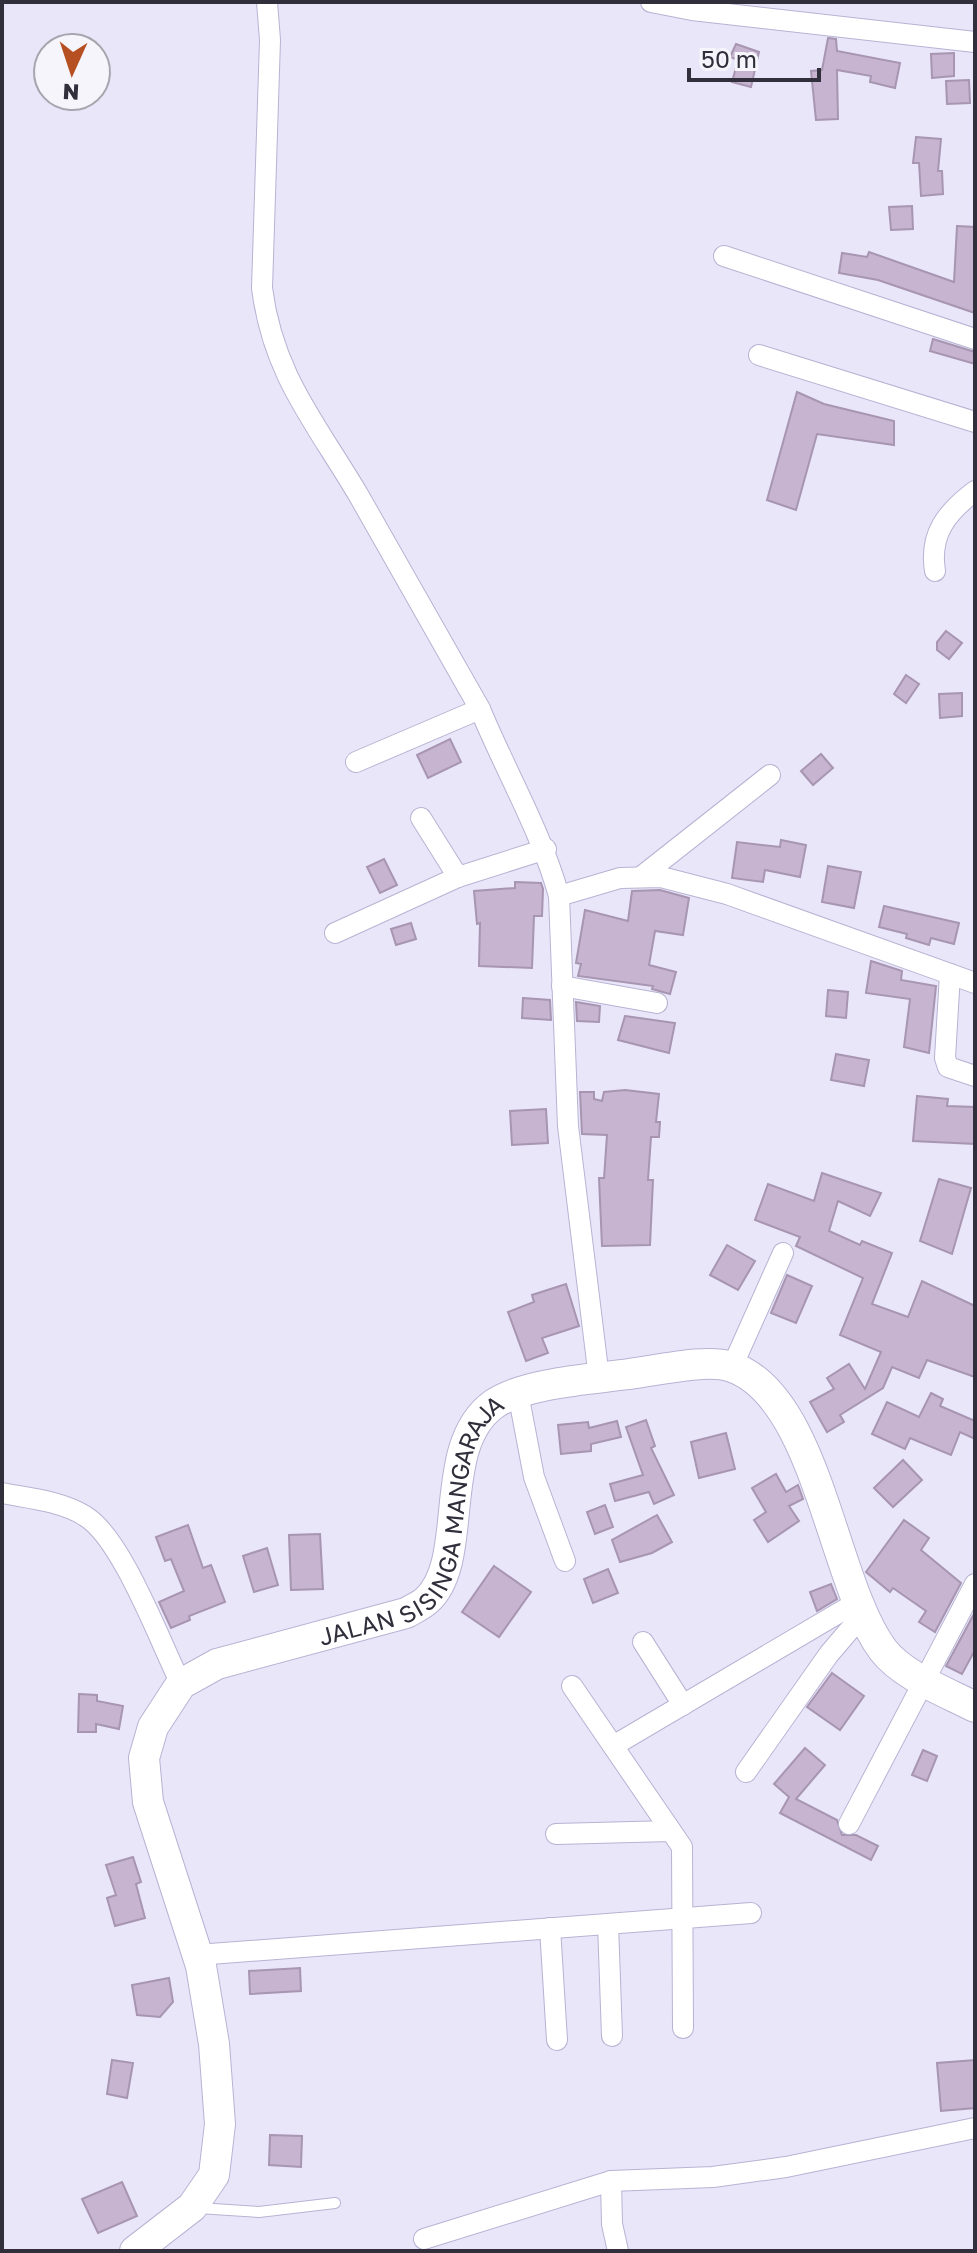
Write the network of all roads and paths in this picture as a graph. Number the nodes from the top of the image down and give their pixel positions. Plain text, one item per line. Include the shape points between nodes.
1 (267, 2) edge
2 (651, 2) edge
3 (975, 42) edge
4 (724, 256) dead end
5 (975, 339) edge
6 (759, 355) dead end
7 (975, 422) edge
8 (975, 491) edge
9 (935, 571) dead end
10 (480, 709) junction
11 (356, 762) dead end
12 (770, 775) dead end
13 (421, 818) dead end
14 (546, 849) junction
15 (642, 876) junction
16 (458, 877) junction
17 (559, 896) junction
18 (335, 933) dead end
19 (950, 974) junction
20 (975, 983) edge
21 (562, 986) junction
22 (657, 1003) dead end
23 (975, 1076) edge
24 (783, 1253) dead end
25 (732, 1367) junction
26 (599, 1378) junction
27 (518, 1393) junction
28 (2, 1493) edge
29 (565, 1561) dead end
30 (975, 1584) edge
31 (862, 1607) junction
32 (643, 1642) dead end
33 (924, 1680) junction
34 (181, 1684) junction
35 (572, 1686) dead end
36 (683, 1705) junction
37 (975, 1707) edge
38 (613, 1746) junction
39 (746, 1772) dead end
40 (849, 1824) dead end
41 (671, 1831) junction
42 (556, 1834) dead end
43 (751, 1913) dead end
44 (681, 1918) junction
45 (608, 1924) junction
46 (550, 1928) junction
47 (197, 1955) junction
48 (683, 2028) dead end
49 (612, 2036) dead end
50 (557, 2040) dead end
51 (975, 2128) edge
52 (611, 2181) junction
53 (335, 2203) dead end
54 (192, 2207) junction
55 (424, 2239) dead end
56 (135, 2251) edge
57 (618, 2251) edge

1 - 10 street via 262,288 267,326 283,373
2 - 3 street
4 - 5 street
6 - 7 street
8 - 9 street via 942,523 933,555
10 - 11 street
10 - 14 street
12 - 15 street
13 - 16 street
14 - 16 street
14 - 17 street
15 - 17 street
15 - 19 street via 727,894
16 - 18 street
17 - 21 street
19 - 20 street
19 - 23 street via 945,1058 948,1067
21 - 22 street
21 - 26 street via 568,1126
24 - 25 street
25 - 26 street, JALAN SISINGA MANGARAJA via 712,1364
25 - 31 street via 778,1407 810,1463
26 - 27 street, JALAN SISINGA MANGARAJA
27 - 29 street via 534,1477
27 - 34 street, JALAN SISINGA MANGARAJA via 479,1418 466,1443 443,1571 427,1600 406,1613 217,1664
28 - 34 street via 84,1515 107,1534
30 - 33 street
31 - 33 street via 882,1649
31 - 36 street
31 - 39 street
32 - 36 street
33 - 37 street
33 - 40 street
34 - 47 street, JALAN SISINGA MANGARAJA via 153,1727 144,1758 148,1802
35 - 38 street
36 - 38 street
38 - 41 street
41 - 42 street
41 - 44 street via 682,1847
43 - 44 street
44 - 45 street
44 - 48 street
45 - 46 street
45 - 49 street
46 - 47 street
46 - 50 street
47 - 54 street, JALAN SISINGA MANGARAJA via 214,2044 220,2124 214,2175
51 - 52 street via 786,2167 713,2177
52 - 55 street
52 - 57 street
53 - 54 lane via 231,2213
54 - 56 street, JALAN SISINGA MANGARAJA

